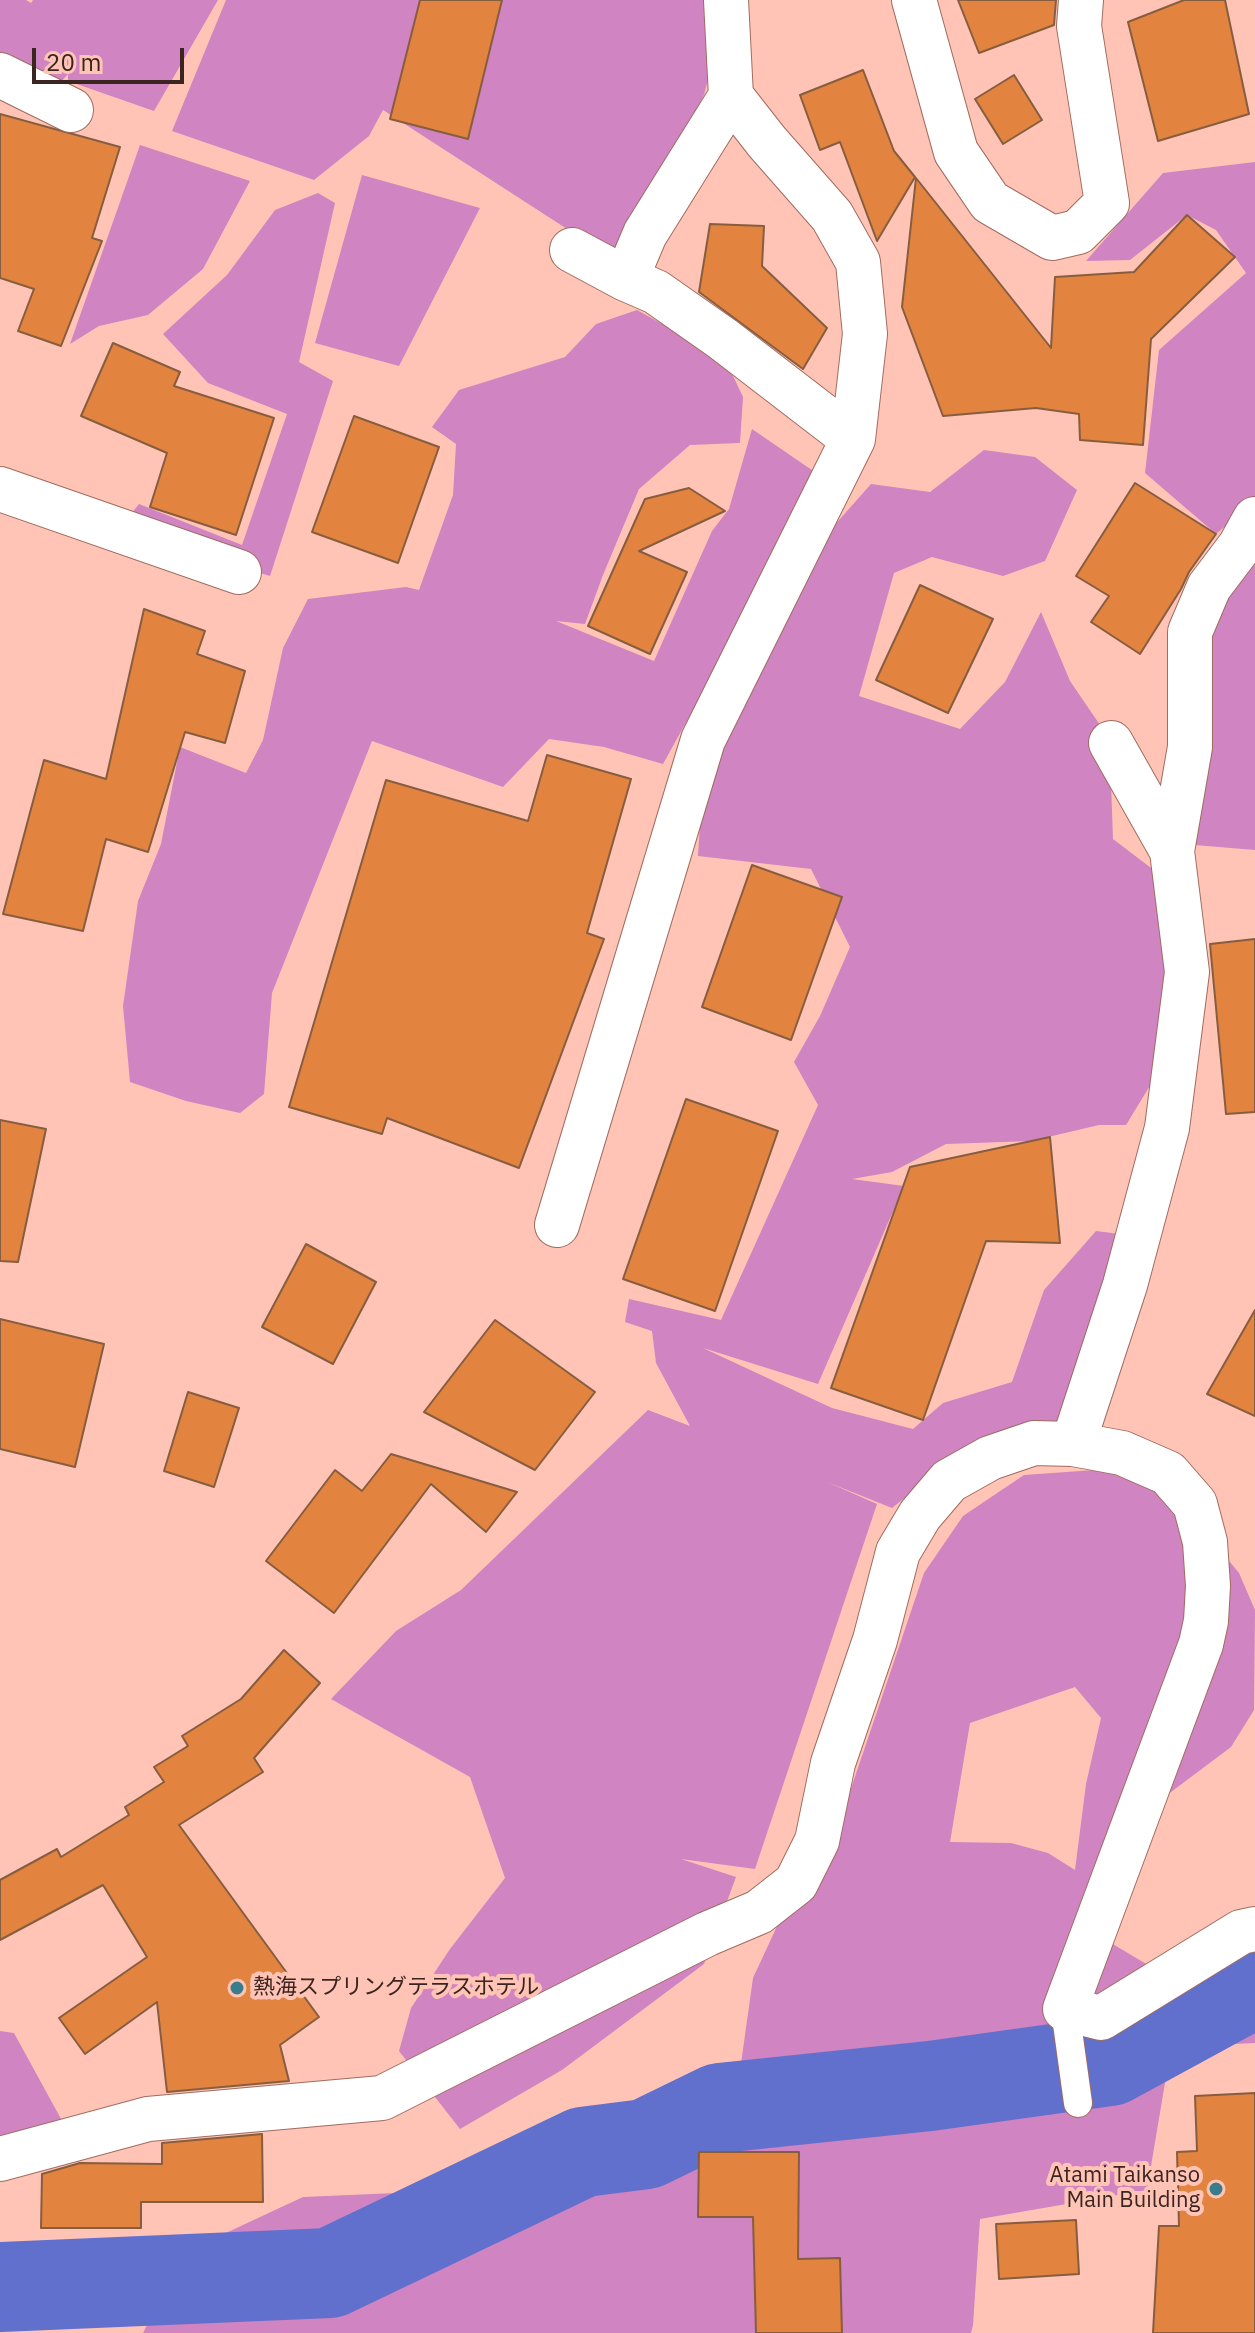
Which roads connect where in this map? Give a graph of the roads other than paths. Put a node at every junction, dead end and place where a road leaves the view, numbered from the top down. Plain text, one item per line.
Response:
1 (726, 0) edge
2 (914, 0) edge
3 (1081, 0) edge
4 (0, 75) edge
5 (731, 96) junction
6 (71, 110) dead end
7 (572, 250) dead end
8 (626, 279) junction
9 (853, 439) junction
10 (0, 489) edge
11 (1255, 519) edge
12 (239, 572) dead end
13 (1111, 743) dead end
14 (1172, 851) junction
15 (557, 1225) dead end
16 (1073, 1444) junction
17 (1255, 1929) edge
18 (1065, 2009) junction
19 (1078, 2103) dead end
20 (0, 2159) edge

1 - 5 street
2 - 3 street
4 - 6 street
5 - 8 street
5 - 9 street
7 - 8 street
8 - 9 street
9 - 15 street
10 - 12 street
11 - 14 street
13 - 14 street
14 - 16 street
16 - 18 street
16 - 20 street
17 - 18 street
18 - 19 lane

